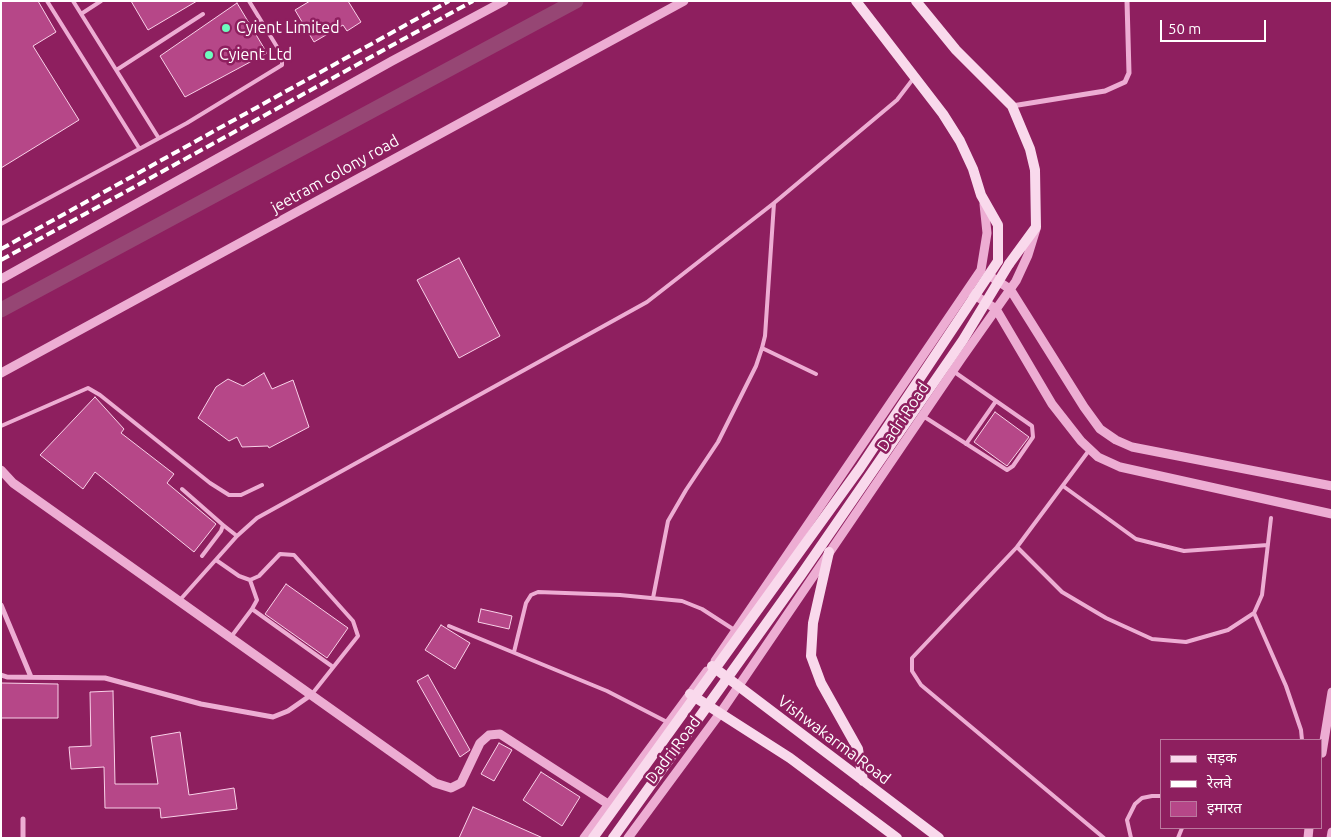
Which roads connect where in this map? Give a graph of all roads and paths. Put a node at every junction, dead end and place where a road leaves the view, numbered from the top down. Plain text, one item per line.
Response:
1 (47, 1) edge
2 (73, 1) edge
3 (102, 1) edge
4 (249, 1) edge
5 (504, 1) edge
6 (684, 1) edge
7 (856, 1) edge
8 (916, 1) edge
9 (1127, 1) edge
10 (81, 14) junction
11 (202, 14) dead end
12 (118, 70) junction
13 (915, 77) junction
14 (1012, 106) junction
15 (158, 137) junction
16 (138, 148) junction
17 (981, 195) junction
18 (774, 203) junction
19 (1, 224) edge
20 (1036, 227) junction
21 (980, 270) junction
22 (1, 279) edge
23 (1010, 289) junction
24 (966, 290) junction
25 (996, 309) junction
26 (762, 348) junction
27 (953, 371) junction
28 (1, 373) edge
29 (816, 374) dead end
30 (996, 401) junction
31 (922, 416) junction
32 (1, 426) edge
33 (966, 444) junction
34 (1090, 449) junction
35 (1, 470) edge
36 (262, 485) dead end
37 (1063, 486) junction
38 (1332, 486) edge
39 (182, 488) dead end
40 (1332, 514) edge
41 (1271, 518) dead end
42 (223, 526) junction
43 (237, 536) junction
44 (1268, 545) junction
45 (1017, 547) junction
46 (829, 552) junction
47 (202, 556) dead end
48 (216, 560) junction
49 (250, 580) junction
50 (653, 598) junction
51 (179, 602) junction
52 (1, 606) edge
53 (252, 609) junction
54 (1254, 613) junction
55 (449, 626) dead end
56 (736, 631) junction
57 (230, 638) junction
58 (514, 652) junction
59 (712, 666) junction
60 (333, 667) junction
61 (1, 676) edge
62 (31, 677) junction
63 (738, 685) junction
64 (1332, 692) edge
65 (690, 694) junction
66 (311, 695) junction
67 (721, 712) junction
68 (669, 723) junction
69 (1302, 739) edge
70 (1323, 747) edge
71 (863, 782) junction
72 (1160, 796) edge
73 (608, 804) junction
74 (23, 818) dead end
75 (1332, 832) edge
76 (23, 838) edge
77 (584, 838) edge
78 (593, 838) edge
79 (613, 838) edge
80 (628, 838) edge
81 (897, 838) edge
82 (939, 838) edge
83 (1104, 838) edge
84 (1131, 838) edge
85 (1331, 838) edge

1 - 16 lane
2 - 10 lane
3 - 10 lane
4 - 15 lane
5 - 22 street
6 - 28 street, jeetram colony road
7 - 13 main road, Dadri Road
8 - 14 main road, Dadri Road
9 - 14 street
10 - 12 lane
11 - 12 lane
12 - 15 lane
13 - 17 main road, Dadri Road
13 - 18 lane
14 - 20 main road, Dadri Road
15 - 16 lane
16 - 19 lane
17 - 21 street, Dadri Road
17 - 78 main road, bridge
18 - 26 lane
18 - 43 lane
20 - 23 street, Dadri Road
20 - 79 main road, bridge
21 - 23 street
21 - 24 street, Dadri Road
23 - 25 street, Dadri Road
23 - 38 street
24 - 25 street
24 - 56 street, Dadri Road
25 - 27 street, Dadri Road
25 - 34 street
26 - 29 lane
26 - 50 lane
27 - 30 lane
27 - 31 street, Dadri Road
30 - 33 lane
30 - 33 lane
31 - 33 lane
31 - 46 street, Dadri Road
32 - 36 lane
34 - 37 lane
34 - 40 street
35 - 51 street
37 - 44 lane
37 - 45 lane
39 - 42 lane
41 - 44 lane
42 - 43 lane
42 - 47 lane
43 - 48 lane
44 - 54 lane
45 - 54 lane
45 - 83 lane
46 - 63 street, Dadri Road
46 - 71 main road
48 - 49 lane
48 - 51 lane
49 - 53 lane
49 - 60 lane
50 - 56 lane
50 - 58 lane
51 - 57 street
52 - 62 street
53 - 57 lane
53 - 60 lane
54 - 69 lane
55 - 58 lane
56 - 59 street, Dadri Road
57 - 66 street
58 - 68 lane
59 - 63 main road, Vishwakarma Road
59 - 65 street, Dadri Road
60 - 66 lane
61 - 62 street
62 - 66 street
63 - 67 street, Dadri Road
63 - 71 main road, Vishwakarma Road
64 - 70 street
65 - 67 main road
65 - 68 street, Dadri Road
66 - 73 street
67 - 80 street, Dadri Road
67 - 81 main road
68 - 73 street, Dadri Road
71 - 82 main road, Vishwakarma Road
72 - 84 lane
73 - 77 street, Dadri Road
74 - 76 street
75 - 85 street

